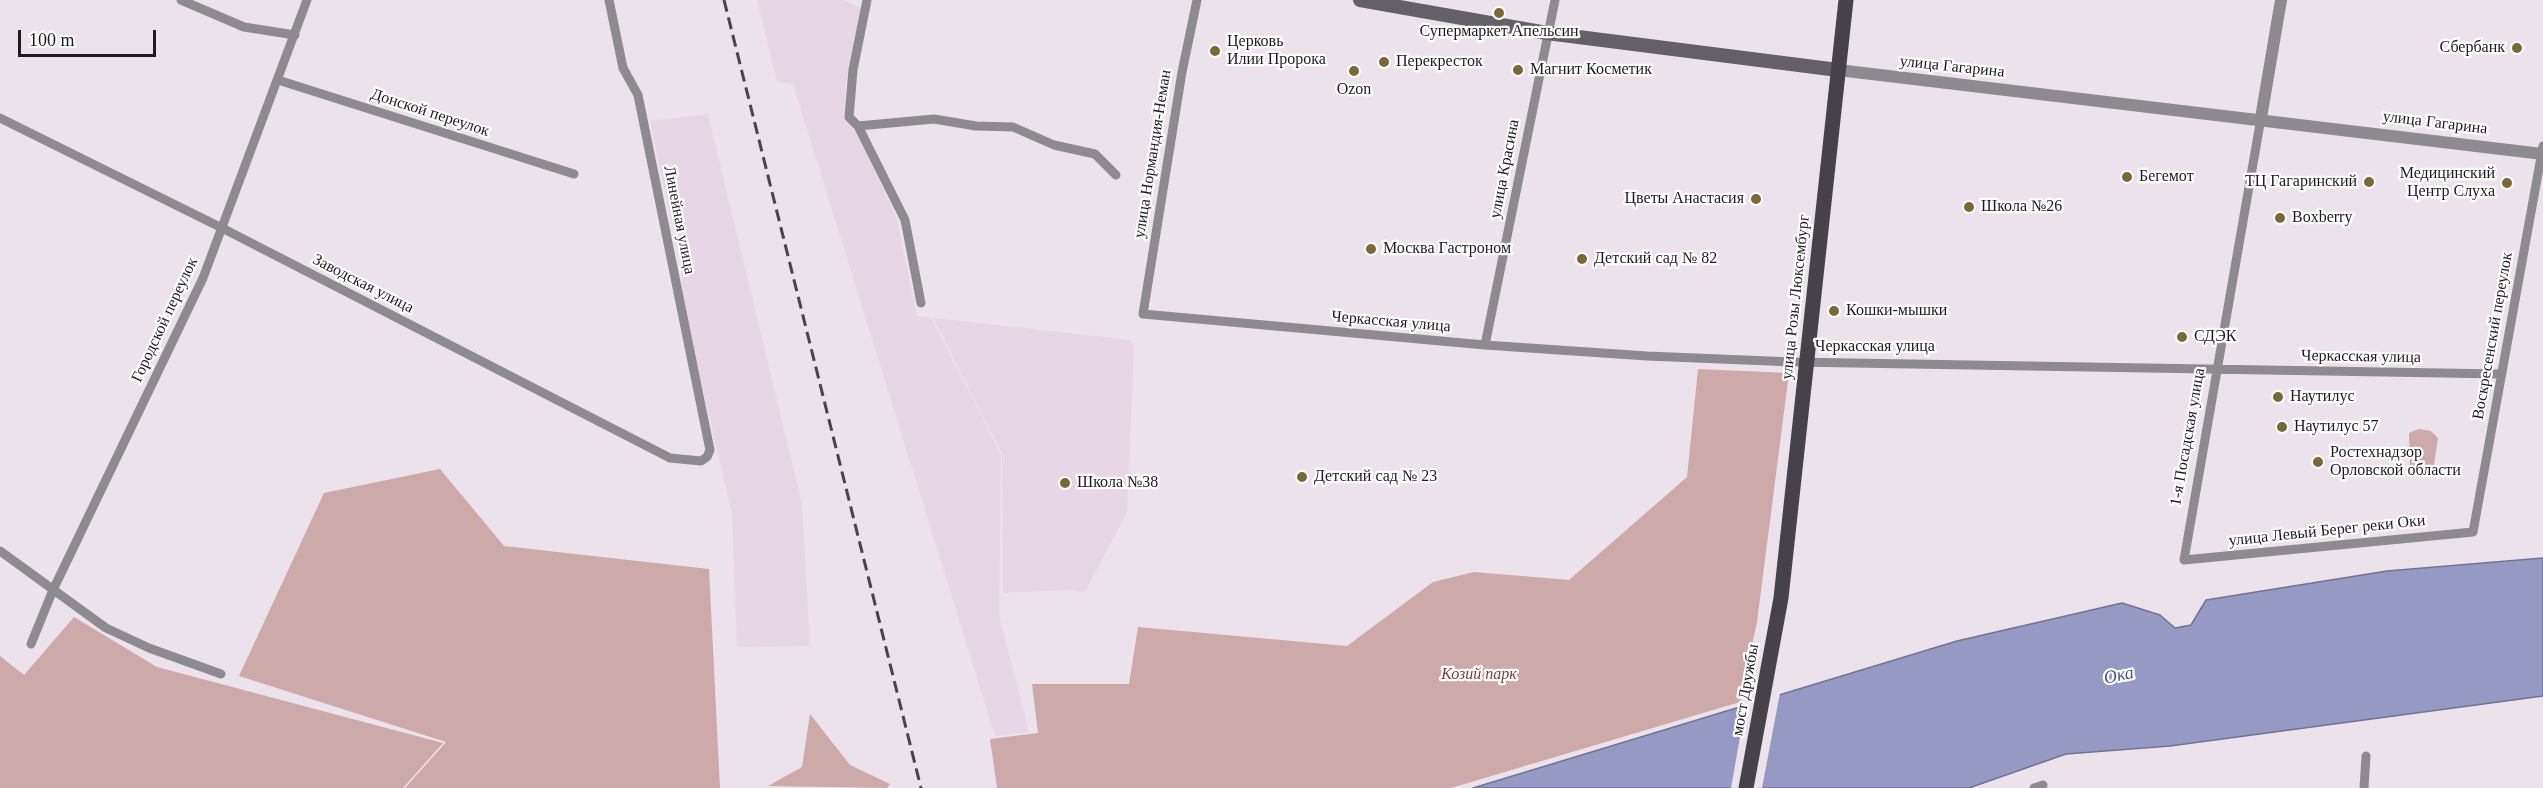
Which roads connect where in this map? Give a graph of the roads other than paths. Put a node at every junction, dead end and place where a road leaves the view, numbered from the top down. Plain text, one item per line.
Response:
1 (181, 0) edge
2 (307, 0) edge
3 (609, 0) edge
4 (867, 0) edge
5 (1197, 0) edge
6 (1360, 0) edge
7 (1555, 0) edge
8 (1846, 0) edge
9 (2281, 0) edge
10 (1547, 33) junction
11 (295, 35) junction
12 (1838, 70) junction
13 (278, 80) junction
14 (0, 118) edge
15 (2261, 118) junction
16 (858, 126) junction
17 (2542, 151) edge
18 (574, 174) dead end
19 (1116, 175) dead end
20 (222, 228) junction
21 (921, 303) dead end
22 (1143, 314) joint
23 (1485, 345) junction
24 (1807, 362) junction
25 (2216, 370) junction
26 (2500, 374) junction
27 (710, 450) joint
28 (2473, 532) joint
29 (0, 551) edge
30 (2184, 560) joint
31 (52, 590) junction
32 (1781, 598) joint
33 (32, 644) dead end
34 (221, 674) dead end
35 (2366, 756) dead end
36 (1746, 788) edge
37 (2364, 788) edge

1 - 11 street
2 - 11 street, Городской переулок
3 - 27 street, Линейная улица
4 - 16 street
5 - 22 street, улица Нормандия-Неман
6 - 10 main road, улица Гагарина
7 - 10 street, улица Красина
8 - 12 main road, улица Розы Люксембург
9 - 15 street, 1-я Посадская улица
10 - 12 main road, улица Гагарина
10 - 23 street, улица Красина
11 - 13 street, Городской переулок
12 - 15 street, улица Гагарина
12 - 24 main road, улица Розы Люксембург
13 - 18 street, Донской переулок
13 - 20 street, Городской переулок
14 - 20 street, Заводская улица
15 - 17 street, улица Гагарина
15 - 25 street, 1-я Посадская улица
16 - 19 street
16 - 21 street
17 - 26 street, Воскресенский переулок
20 - 27 street, Заводская улица
20 - 31 street, Городской переулок
22 - 23 street, Черкасская улица
23 - 24 street, Черкасская улица
24 - 25 street, Черкасская улица
24 - 32 main road, улица Розы Люксембург
25 - 26 street, Черкасская улица
25 - 30 street, 1-я Посадская улица
26 - 28 street, Воскресенский переулок
28 - 30 street, улица Левый Берег реки Оки
29 - 31 street
31 - 33 street, Городской переулок
31 - 34 street
32 - 36 main road, мост Дружбы
35 - 37 street

